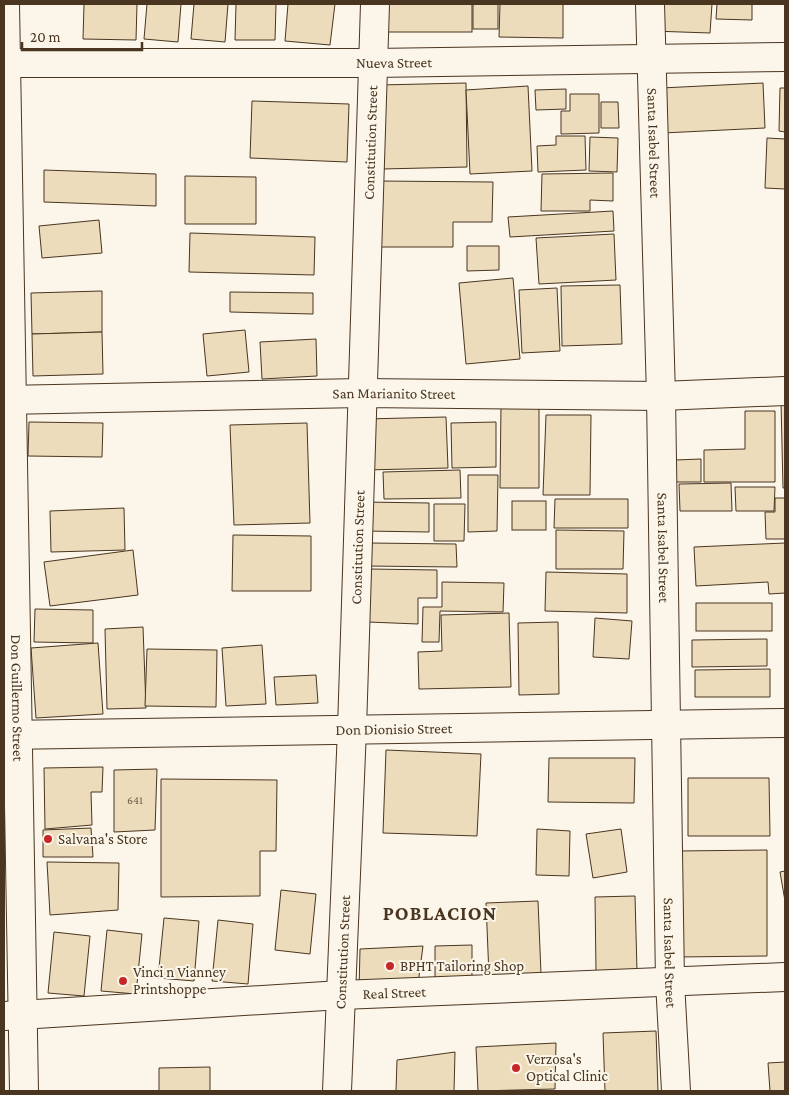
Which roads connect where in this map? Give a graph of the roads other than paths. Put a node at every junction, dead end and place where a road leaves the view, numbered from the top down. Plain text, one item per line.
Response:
1 (5, 4) edge
2 (375, 4) edge
3 (650, 4) edge
4 (785, 57) edge
5 (652, 58) junction
6 (6, 63) edge
7 (373, 63) junction
8 (785, 391) edge
9 (362, 393) junction
10 (661, 396) junction
11 (8, 399) edge
12 (666, 723) junction
13 (785, 723) edge
14 (352, 728) junction
15 (11, 735) edge
16 (785, 977) edge
17 (670, 982) junction
18 (341, 995) junction
19 (14, 1016) edge
20 (24, 1091) edge
21 (337, 1091) edge
22 (676, 1091) edge

1 - 6 street, Don Guillermo Street
2 - 7 street, Constitution Street
3 - 5 street, Santa Isabel Street
4 - 5 street, Nueva Street
5 - 7 street, Nueva Street
5 - 10 street, Santa Isabel Street
6 - 7 street, Nueva Street
6 - 11 street, Don Guillermo Street
7 - 9 street, Constitution Street
8 - 10 street, San Marianito Street
9 - 10 street, San Marianito Street
9 - 11 street, San Marianito Street
9 - 14 street, Constitution Street
10 - 12 street, Santa Isabel Street
11 - 15 street, Don Guillermo Street
12 - 13 street, Don Dionisio Street
12 - 14 street, Don Dionisio Street
12 - 17 street, Santa Isabel Street
14 - 15 street, Don Dionisio Street
14 - 18 street, Constitution Street
15 - 19 street, Don Guillermo Street
16 - 17 street, Real Street
17 - 18 street, Real Street
17 - 22 street, Santa Isabel Street
18 - 19 street, Real Street
18 - 21 street, Constitution Street
19 - 20 street, Don Guillermo Street

